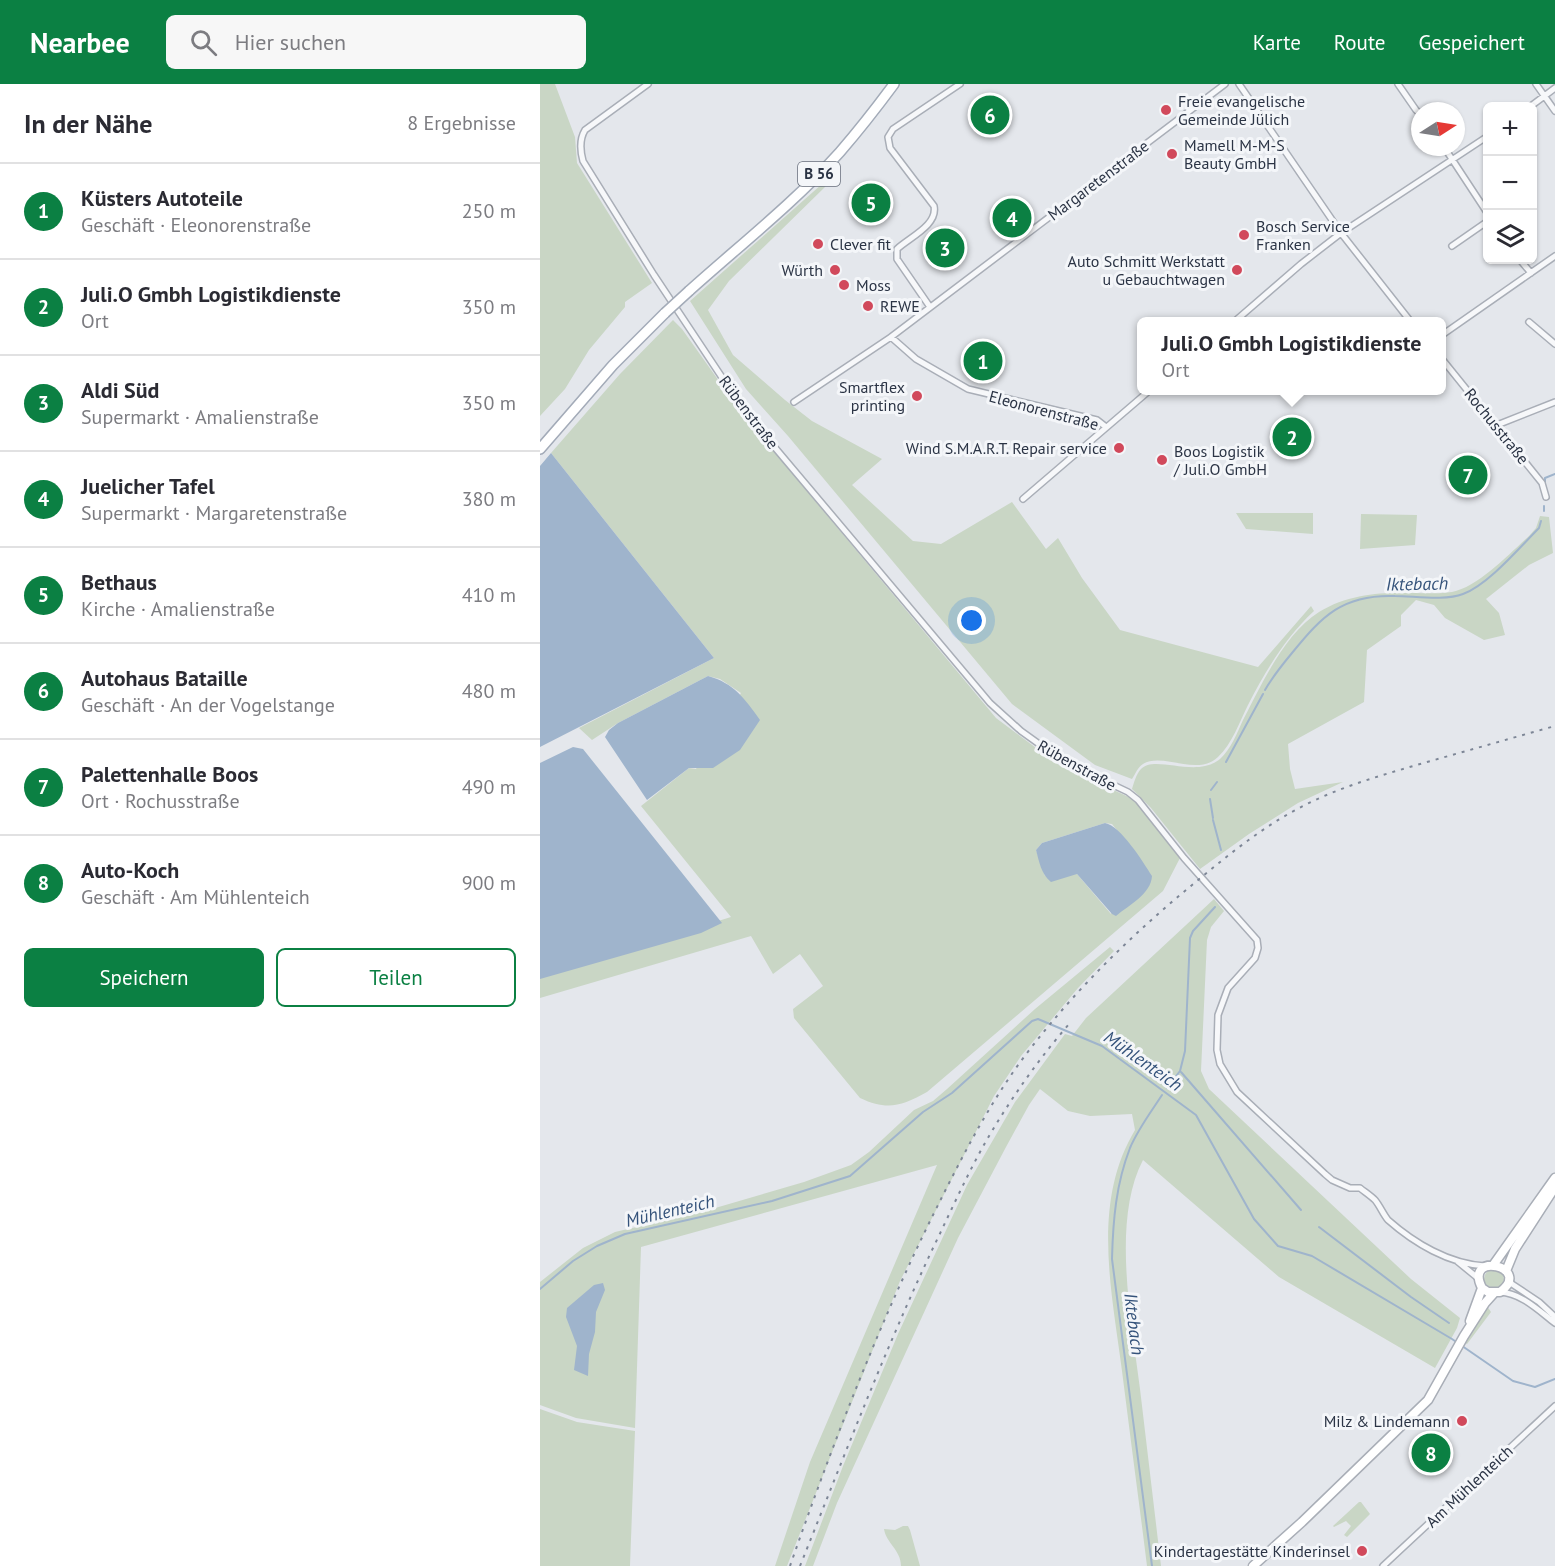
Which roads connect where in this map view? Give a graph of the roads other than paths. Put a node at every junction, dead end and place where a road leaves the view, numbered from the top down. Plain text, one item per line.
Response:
1 (648, 84) edge
2 (894, 84) edge
3 (960, 84) edge
4 (1225, 84) edge
5 (1239, 84) edge
6 (1398, 84) edge
7 (1536, 84) edge
8 (1555, 88) edge
9 (1545, 97) junction
10 (1537, 102) edge
11 (1411, 103) edge
12 (1555, 111) edge
13 (1483, 139) edge
14 (1449, 156) edge
15 (1452, 160) junction
16 (1485, 210) edge
17 (1483, 224) edge
18 (1341, 233) junction
19 (1452, 246) dead end
20 (1555, 256) edge
21 (1523, 264) edge
22 (1531, 273) junction
23 (930, 307) junction
24 (1239, 317) edge
25 (1408, 317) edge
26 (1529, 322) dead end
27 (1446, 331) edge
28 (891, 337) junction
29 (1555, 342) edge
30 (1446, 364) edge
31 (1144, 395) edge
32 (794, 402) dead end
33 (1555, 402) edge
34 (1497, 425) junction
35 (1106, 427) junction
36 (540, 449) edge
37 (1546, 497) dead end
38 (1023, 499) dead end
39 (1555, 1178) edge
40 (1555, 1187) edge
41 (1455, 1260) junction
42 (1490, 1265) junction
43 (1507, 1275) junction
44 (1481, 1283) junction
45 (1497, 1292) junction
46 (1555, 1317) edge
47 (1555, 1323) edge
48 (1463, 1338) junction
49 (1555, 1406) edge
50 (1253, 1566) edge
51 (1383, 1566) edge

1 - 41 street, Rübenstraße
2 - 36 main road, B 56, bridge
3 - 23 street
4 - 23 street, Margaretenstraße
5 - 18 street
6 - 11 street
7 - 9 street
8 - 9 street
9 - 10 street
9 - 12 street
13 - 15 street
14 - 15 street
15 - 16 street
15 - 18 street
17 - 19 street
18 - 24 street
18 - 25 street
20 - 22 street
21 - 22 street
22 - 27 street
23 - 28 street, Margaretenstraße
26 - 29 street
28 - 32 street, Margaretenstraße
28 - 35 street, Eleonorenstraße
30 - 34 street, Rochusstraße
31 - 35 street
33 - 34 street
34 - 37 street, Rochusstraße
35 - 38 street
39 - 42 main road
40 - 43 main road
41 - 42 street, Rübenstraße
41 - 44 street, Rübenstraße
42 - 43 main road
42 - 44 main road
43 - 45 main road
43 - 46 street
44 - 45 main road
44 - 48 main road
45 - 47 street
45 - 48 main road
48 - 50 main road
49 - 51 street, Am Mühlenteich

